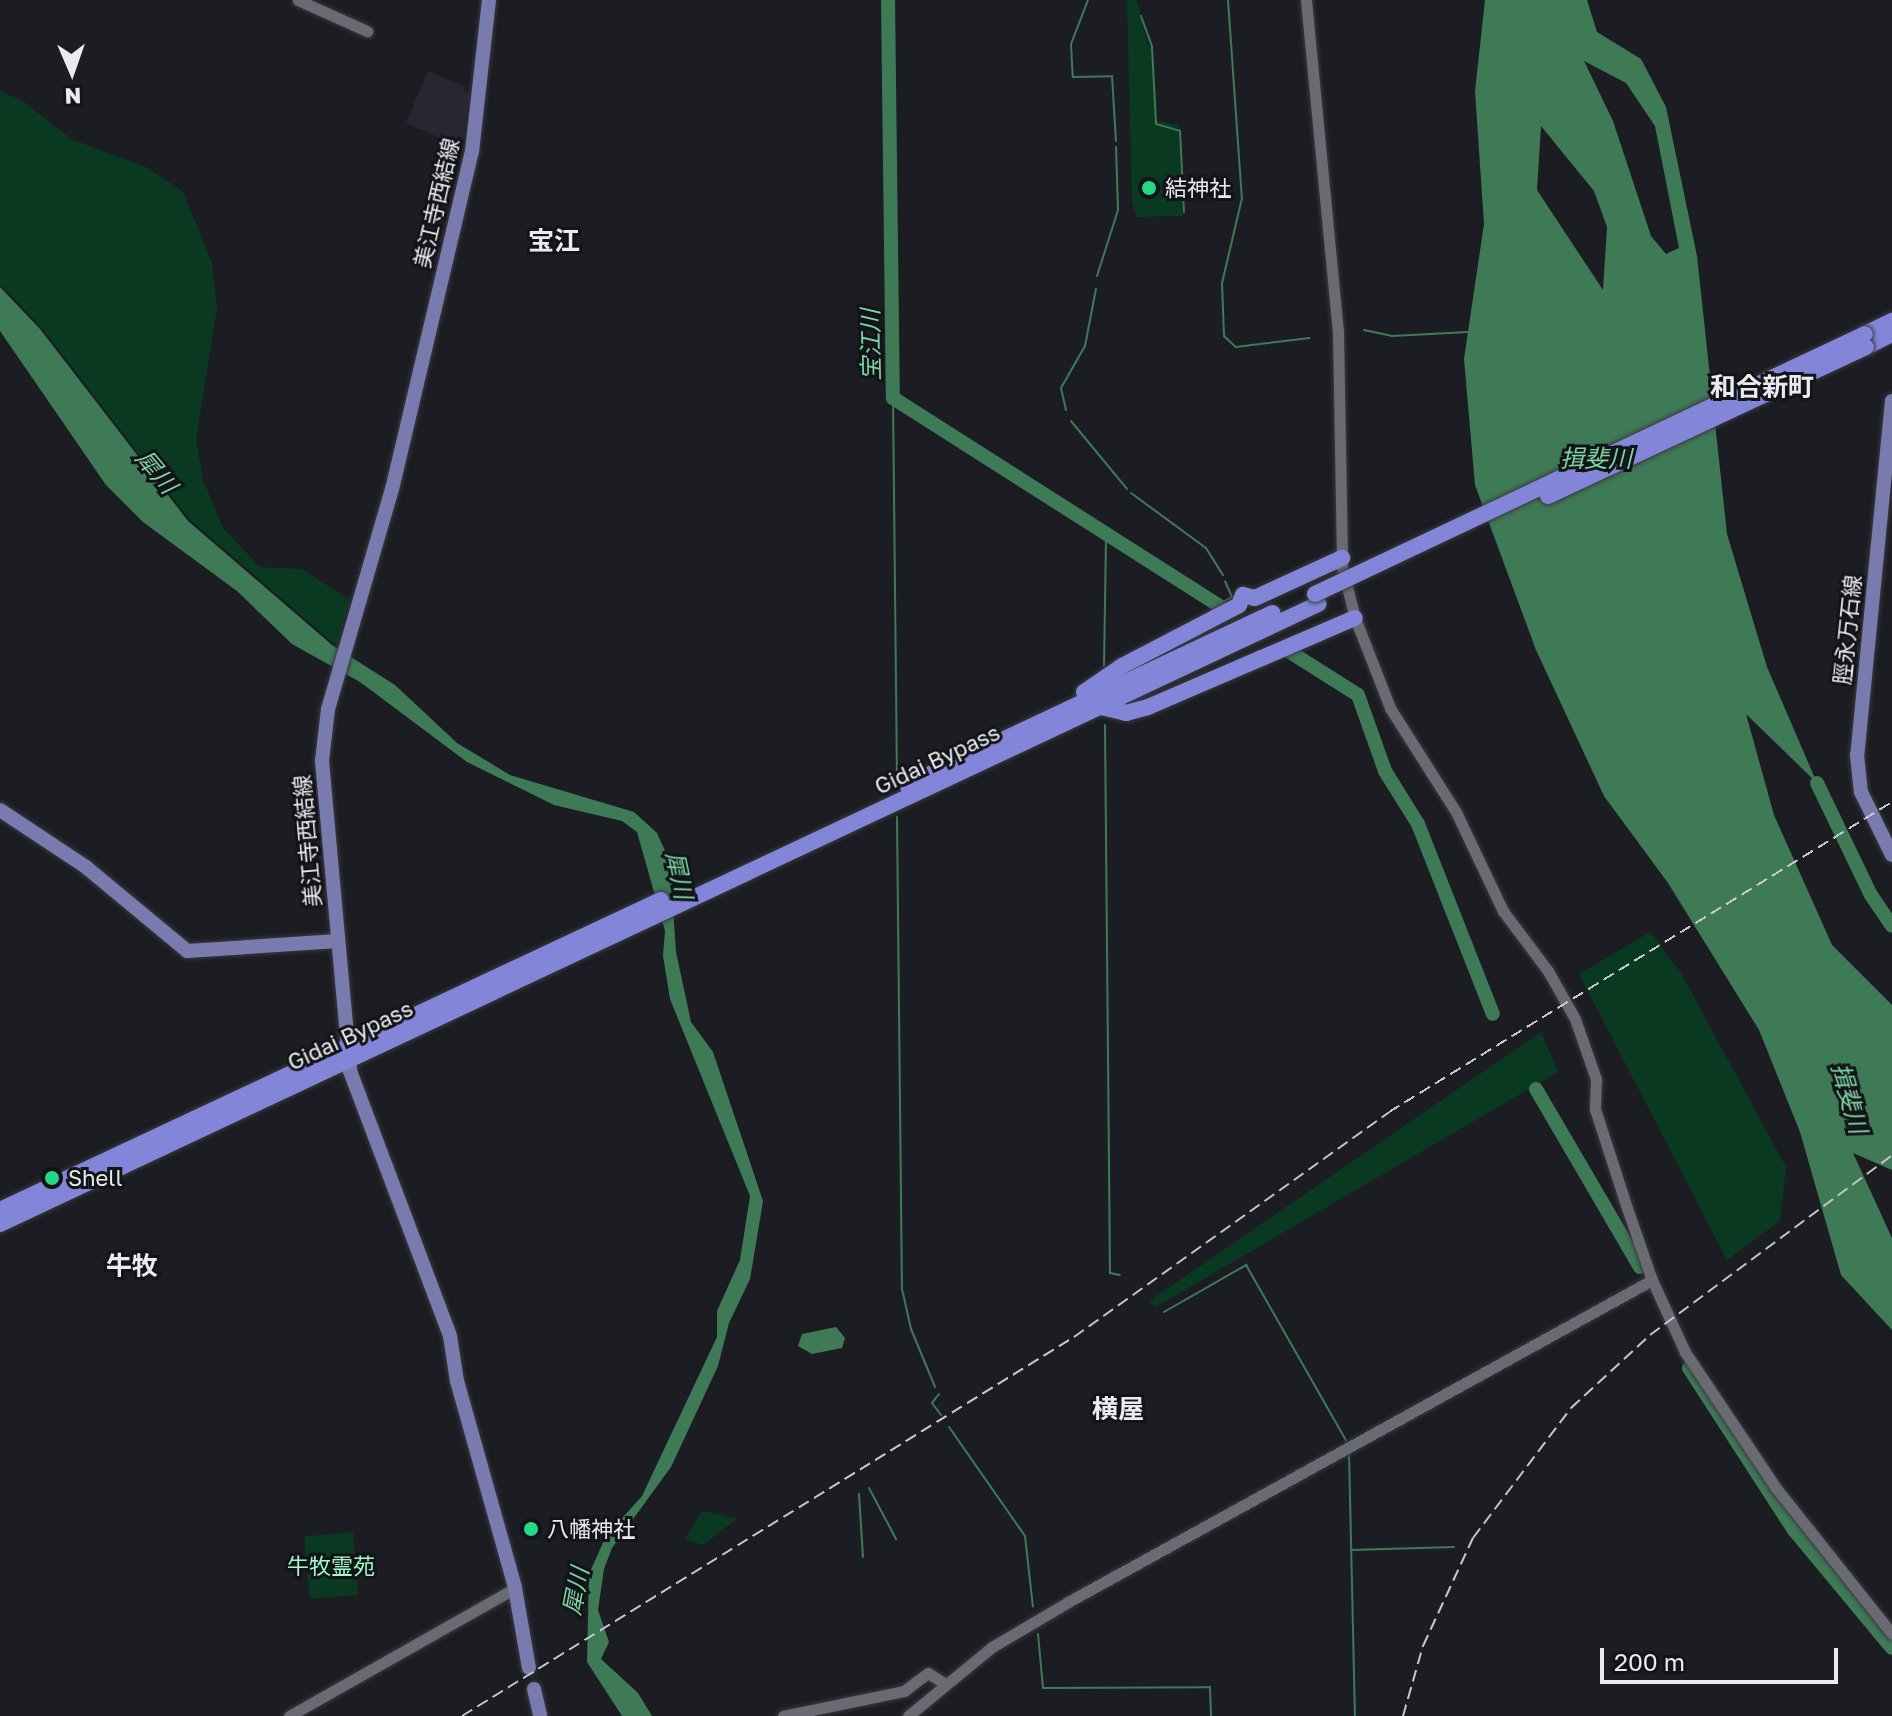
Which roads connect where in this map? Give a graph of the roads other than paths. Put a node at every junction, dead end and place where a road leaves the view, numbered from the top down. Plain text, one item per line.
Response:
1 (298, 0) edge
2 (489, 0) edge
3 (1306, 0) edge
4 (367, 31) dead end
5 (1892, 321) edge
6 (1892, 334) edge
7 (1865, 340) junction
8 (1892, 401) edge
9 (1342, 558) junction
10 (1316, 599) junction
11 (1355, 618) junction
12 (1076, 703) junction
13 (1101, 707) junction
14 (0, 810) edge
15 (1892, 855) edge
16 (726, 876) junction
17 (338, 941) junction
18 (348, 1053) junction
19 (0, 1210) edge
20 (0, 1224) edge
21 (1652, 1280) junction
22 (515, 1588) junction
23 (1892, 1634) edge
24 (529, 1668) dead end
25 (944, 1683) junction
26 (534, 1689) dead end
27 (289, 1716) edge
28 (540, 1716) edge
29 (783, 1716) edge
30 (908, 1716) edge

1 - 4 street
2 - 17 main road, 美江寺西結線
3 - 9 street
5 - 7 highway, Gidai Bypass
6 - 7 highway, Gidai Bypass
7 - 10 highway, Gidai Bypass, bridge
8 - 15 main road, 脛永万石線
9 - 11 street
9 - 12 highway
10 - 12 highway, Gidai Bypass
10 - 13 highway, Gidai Bypass
11 - 13 highway
11 - 21 street
12 - 16 highway, Gidai Bypass
13 - 16 highway, Gidai Bypass
14 - 17 main road
16 - 18 highway, Gidai Bypass
17 - 18 main road, 美江寺西結線
18 - 19 highway, Gidai Bypass
18 - 20 highway, Gidai Bypass
18 - 22 main road, 美江寺西結線
21 - 23 street
21 - 25 street
22 - 24 main road, 美江寺西結線
22 - 27 street
25 - 29 street
25 - 30 street
26 - 28 main road

